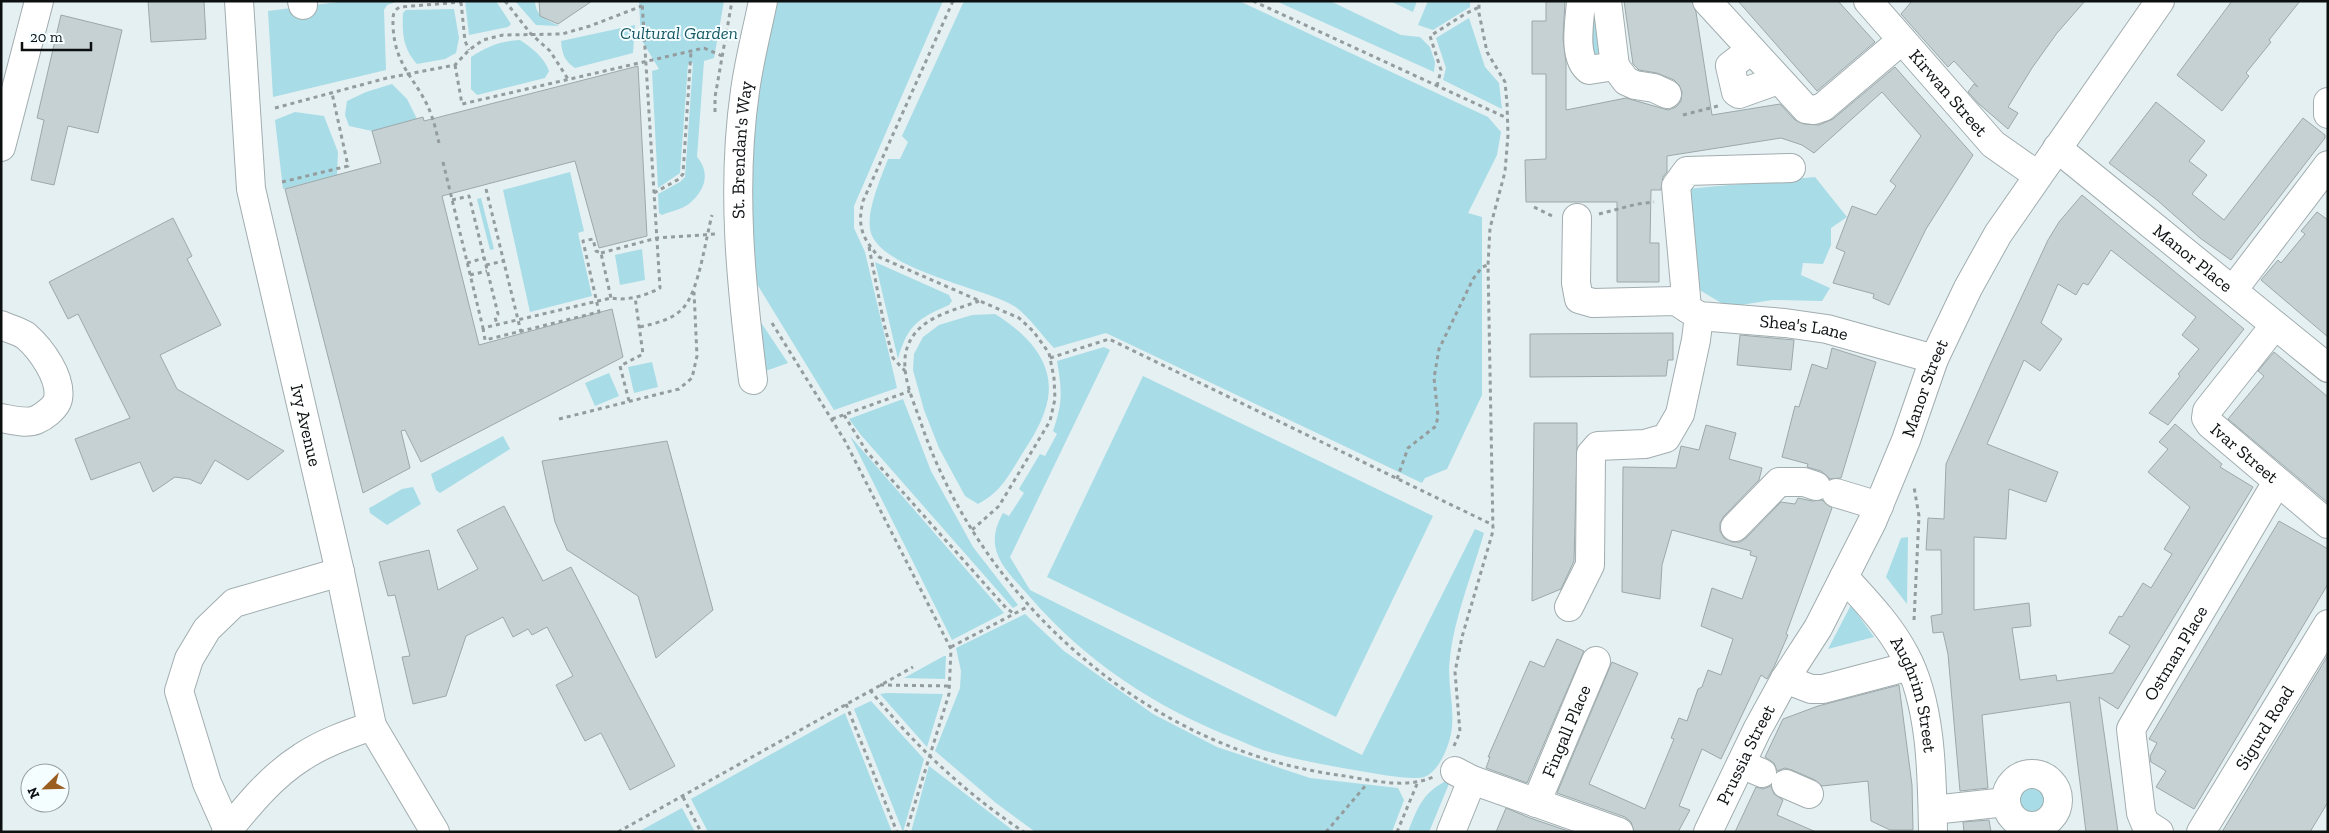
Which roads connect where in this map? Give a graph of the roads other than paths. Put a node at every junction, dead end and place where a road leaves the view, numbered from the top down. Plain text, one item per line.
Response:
1 (39, 1) edge
2 (239, 1) edge
3 (763, 1) edge
4 (1580, 1) edge
5 (1607, 1) edge
6 (1707, 1) edge
7 (1868, 1) edge
8 (2160, 1) edge
9 (1902, 40) junction
10 (1751, 50) junction
11 (1615, 66) junction
12 (1778, 80) junction
13 (1667, 94) road end
14 (2328, 102) edge
15 (2328, 114) edge
16 (1, 147) edge
17 (2057, 148) junction
18 (2328, 165) edge
19 (1791, 168) dead end
20 (2037, 175) junction
21 (2320, 195) edge
22 (1577, 218) dead end
23 (2233, 290) junction
24 (1687, 308) junction
25 (2274, 325) junction
26 (2, 327) edge
27 (1934, 359) junction
28 (2328, 368) edge
29 (753, 380) dead end
30 (1, 418) edge
31 (2277, 482) junction
32 (1879, 506) junction
33 (2328, 524) edge
34 (1735, 527) dead end
35 (340, 572) junction
36 (1844, 577) junction
37 (1569, 607) dead end
38 (2328, 624) edge
39 (1596, 661) dead end
40 (1908, 661) junction
41 (1785, 679) junction
42 (372, 726) junction
43 (2006, 802) dead end
44 (1536, 803) junction
45 (1933, 821) edge
46 (227, 831) edge
47 (435, 832) edge
48 (1451, 832) edge
49 (1619, 832) edge
50 (1708, 832) edge
51 (2159, 832) edge
52 (2201, 832) edge

1 - 16 street
2 - 35 street, Ivy Avenue
3 - 29 street, St. Brendan's Way
4 - 11 street
5 - 11 street
6 - 10 street
7 - 9 street, Kirwan Street
8 - 17 street, Manor Street
9 - 12 street
9 - 20 street, Kirwan Street
10 - 12 street
10 - 12 street
11 - 13 street
14 - 15 street
17 - 20 street, Manor Street
17 - 23 street, Manor Place
18 - 21 street
19 - 24 street
20 - 27 street, Manor Street
21 - 23 street
22 - 24 street, Shea's Lane
23 - 25 street, Manor Place
24 - 27 street, Shea's Lane
24 - 37 street
25 - 28 street, Manor Place
25 - 31 street, Ivar Street
26 - 30 street
27 - 32 street, Manor Street
31 - 33 street, Ivar Street
31 - 51 street, Ostman Place
32 - 34 street
32 - 36 street, Manor Street
35 - 42 street, Ivy Avenue
35 - 46 street
36 - 40 street, Aughrim Street
36 - 41 street, Manor Street
38 - 52 street, Sigurd Road
39 - 44 street, Fingall Place
40 - 41 street
40 - 45 street, Aughrim Street
41 - 50 street, Prussia Street
42 - 46 street
42 - 47 street, Ivy Avenue
43 - 45 street
44 - 48 street
44 - 49 street

